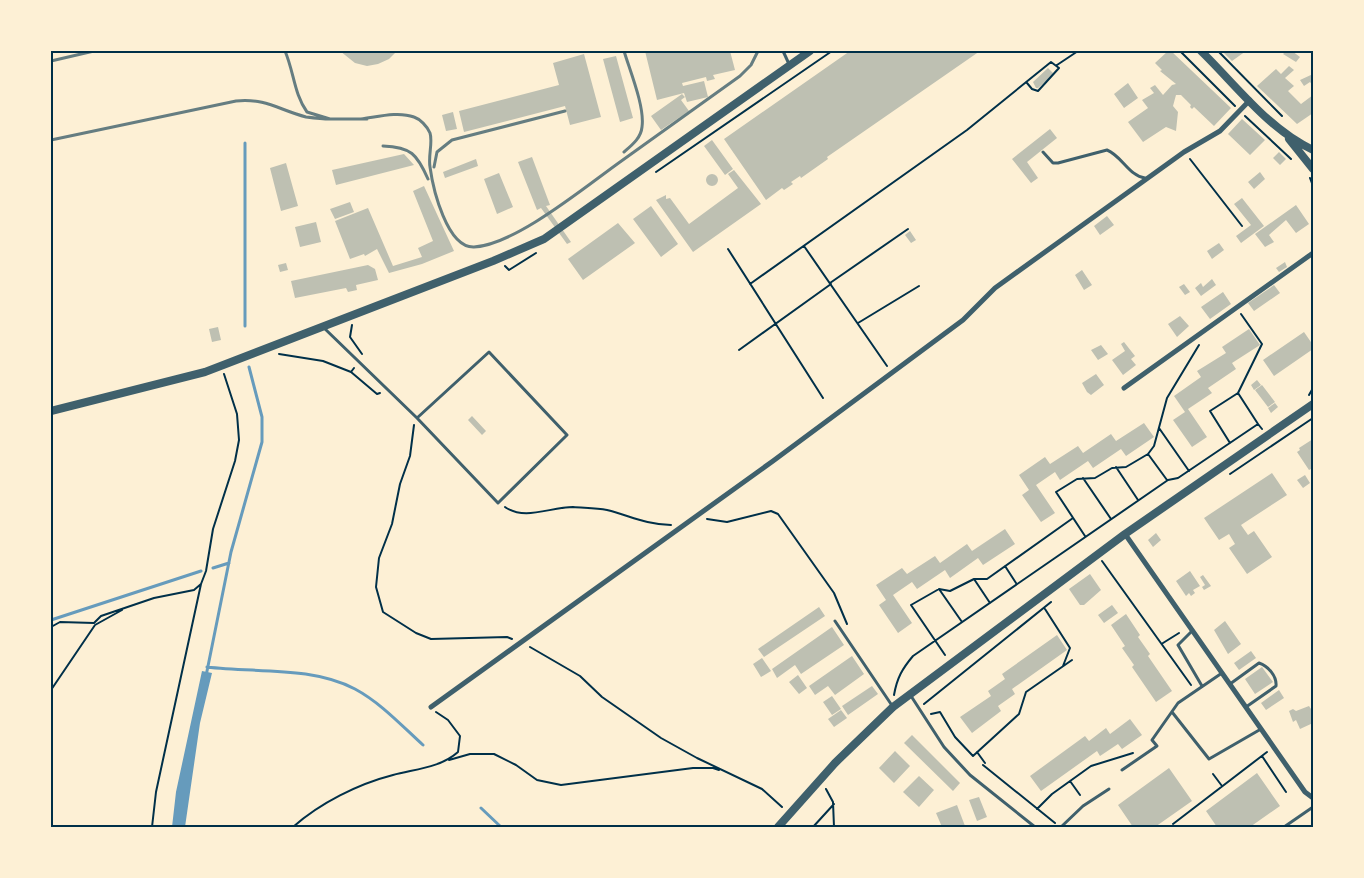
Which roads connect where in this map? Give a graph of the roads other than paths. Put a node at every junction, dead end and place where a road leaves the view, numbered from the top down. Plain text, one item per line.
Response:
1 (783, 51) edge
2 (810, 51) edge
3 (1201, 51) edge
4 (790, 65) junction
5 (1250, 100) junction
6 (1283, 131) junction
7 (1313, 150) edge
8 (1043, 152) dead end
9 (1311, 172) edge
10 (1148, 178) junction
11 (1313, 253) edge
12 (323, 327) junction
13 (1124, 388) dead end
14 (1313, 404) edge
15 (51, 411) edge
16 (417, 418) junction
17 (1125, 534) junction
18 (835, 621) dead end
19 (1192, 631) junction
20 (1222, 673) junction
21 (1230, 684) junction
22 (1202, 686) junction
23 (910, 694) junction
24 (431, 706) road end
25 (893, 707) junction
26 (1246, 707) junction
27 (1172, 712) junction
28 (1261, 729) junction
29 (1122, 770) dead end
30 (1109, 788) dead end
31 (1313, 798) edge
32 (1313, 807) edge
33 (778, 827) edge
34 (1034, 827) edge
35 (1060, 827) edge
36 (1284, 827) edge

1 - 4 lane
2 - 4 street
3 - 5 street
4 - 12 street
5 - 6 street
5 - 10 street
6 - 7 street
6 - 9 street
8 - 10 lane
10 - 24 street
11 - 13 street
12 - 15 street
12 - 16 lane
14 - 17 street
16 - 16 lane
17 - 19 street
17 - 23 street
18 - 25 lane
19 - 20 street
19 - 22 lane
20 - 21 street
20 - 22 lane
21 - 26 street
21 - 26 lane
22 - 27 lane
23 - 25 street
23 - 34 lane
25 - 33 street
26 - 28 street
27 - 28 lane
27 - 29 lane
28 - 31 street
30 - 35 lane
32 - 36 lane

